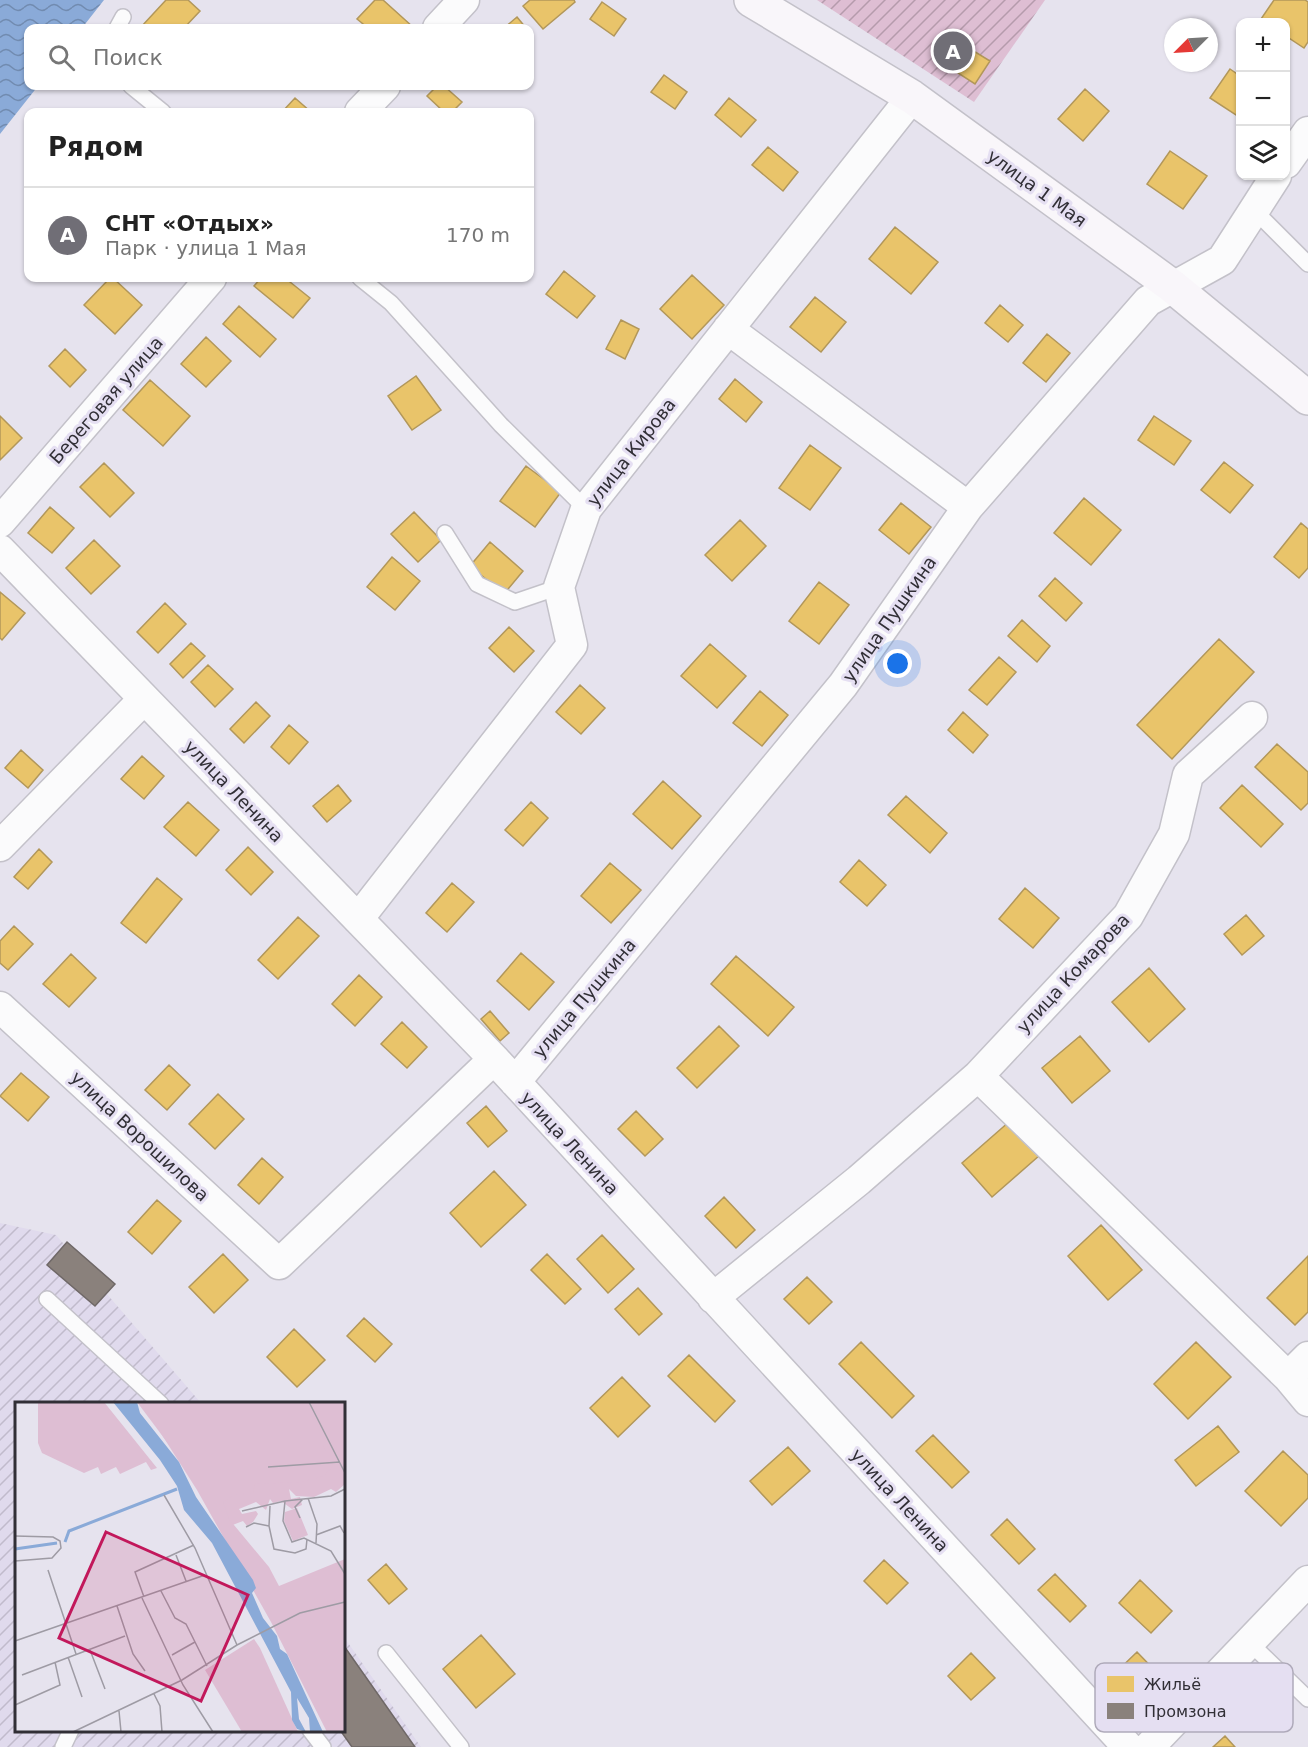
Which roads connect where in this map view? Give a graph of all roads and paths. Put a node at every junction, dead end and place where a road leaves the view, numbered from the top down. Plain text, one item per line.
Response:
1 (464, 0) edge
2 (751, 0) edge
3 (442, 24) edge
4 (136, 90) edge
5 (381, 90) edge
6 (912, 97) junction
7 (158, 108) edge
8 (364, 108) edge
9 (1308, 132) edge
10 (1290, 157) edge
11 (1273, 180) edge
12 (1254, 210) junction
13 (1308, 264) edge
14 (208, 282) edge
15 (365, 282) edge
16 (1173, 286) junction
17 (728, 329) junction
18 (1308, 398) edge
19 (968, 507) junction
20 (586, 509) junction
21 (0, 522) edge
22 (445, 533) dead end
23 (0, 550) edge
24 (559, 587) junction
25 (144, 699) junction
26 (1252, 717) dead end
27 (0, 846) edge
28 (358, 919) junction
29 (0, 1007) edge
30 (494, 1059) junction
31 (978, 1076) junction
32 (515, 1082) junction
33 (713, 1298) junction
34 (47, 1299) dead end
35 (1298, 1367) edge
36 (1308, 1401) edge
37 (159, 1402) edge
38 (1308, 1581) edge
39 (1249, 1642) junction
40 (386, 1653) dead end
41 (1229, 1663) edge
42 (1271, 1663) edge
43 (1293, 1685) edge
44 (1308, 1699) edge
45 (1095, 1711) edge
46 (70, 1732) edge
47 (311, 1732) edge
48 (1114, 1732) edge
49 (1163, 1732) edge
50 (63, 1747) edge
51 (323, 1747) edge
52 (461, 1747) edge
53 (1128, 1747) edge
54 (1149, 1747) edge

1 - 3 street
2 - 6 main road, улица 1 Мая
4 - 7 lane
5 - 8 street
6 - 16 main road, улица 1 Мая
6 - 17 street, улица Кирова
9 - 10 street
11 - 12 street, улица Пушкина
12 - 13 lane
12 - 16 street, улица Пушкина
14 - 21 street, Береговая улица
15 - 20 lane
16 - 18 main road, улица 1 Мая
16 - 19 street, улица Пушкина
17 - 19 street
17 - 20 street, улица Кирова
19 - 32 street, улица Пушкина
20 - 24 street, улица Кирова
22 - 24 lane
23 - 25 street, улица Ленина
24 - 28 street
25 - 27 street
25 - 28 street, улица Ленина
26 - 31 street, улица Комарова
28 - 30 street, улица Ленина
29 - 30 street, улица Ворошилова
30 - 32 street, улица Ленина
31 - 33 street, улица Комарова
31 - 35 street
32 - 33 street, улица Ленина
33 - 45 street, улица Ленина
34 - 37 lane
35 - 36 street
38 - 39 street
39 - 41 street
39 - 42 lane
40 - 52 lane
43 - 44 lane
46 - 50 lane
47 - 51 lane
48 - 53 street, улица Ленина
49 - 54 street

